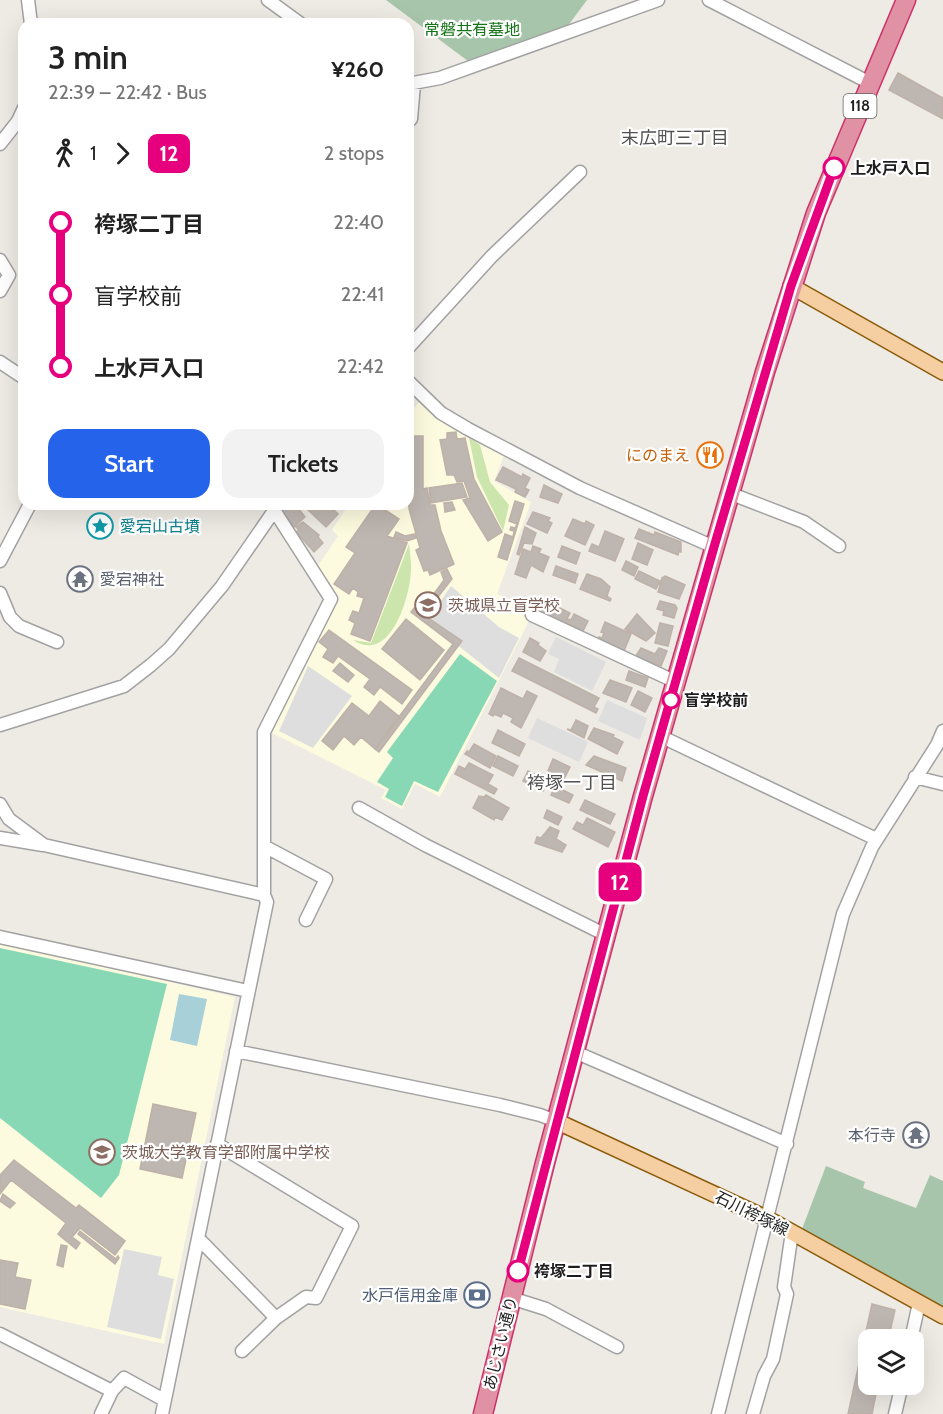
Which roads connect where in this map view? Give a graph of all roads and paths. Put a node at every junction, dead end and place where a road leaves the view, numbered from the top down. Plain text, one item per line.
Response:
1 (28, 0) edge
2 (268, 0) edge
3 (658, 0) edge
4 (708, 0) edge
5 (906, 0) edge
6 (30, 18) edge
7 (294, 18) edge
8 (414, 83) edge
9 (870, 83) junction
10 (18, 121) edge
11 (0, 144) edge
12 (580, 172) dead end
13 (0, 260) edge
14 (791, 286) junction
15 (0, 291) edge
16 (414, 341) edge
17 (0, 362) edge
18 (943, 372) edge
19 (18, 374) edge
20 (414, 387) edge
21 (729, 493) junction
22 (27, 510) edge
23 (274, 510) edge
24 (278, 510) edge
25 (838, 546) dead end
26 (714, 547) junction
27 (0, 561) edge
28 (0, 593) edge
29 (532, 615) dead end
30 (57, 642) dead end
31 (676, 682) junction
32 (0, 725) edge
33 (943, 731) edge
34 (660, 736) junction
35 (940, 744) edge
36 (915, 777) junction
37 (943, 784) edge
38 (0, 804) edge
39 (359, 808) dead end
40 (0, 838) edge
41 (876, 839) junction
42 (44, 845) junction
43 (264, 846) junction
44 (265, 898) junction
45 (306, 920) dead end
46 (606, 935) junction
47 (0, 937) edge
48 (248, 991) junction
49 (236, 1051) junction
50 (575, 1052) junction
51 (556, 1121) junction
52 (217, 1144) junction
53 (787, 1144) junction
54 (768, 1219) junction
55 (792, 1232) junction
56 (198, 1238) junction
57 (511, 1298) junction
58 (920, 1303) junction
59 (943, 1316) edge
60 (276, 1317) junction
61 (914, 1329) edge
62 (0, 1334) edge
63 (617, 1347) dead end
64 (242, 1351) dead end
65 (112, 1391) junction
66 (899, 1395) edge
67 (164, 1400) junction
68 (101, 1414) edge
69 (162, 1414) edge
70 (483, 1414) edge
71 (718, 1414) edge
72 (753, 1414) edge
73 (895, 1414) edge

1 - 6 street
2 - 7 street
3 - 8 street
4 - 9 street
5 - 9 highway, あじさい通り / 118
9 - 14 highway, あじさい通り / 118
10 - 11 street
12 - 16 street
13 - 15 street
14 - 18 main road
14 - 21 highway, あじさい通り / 118
17 - 19 street
20 - 26 street
21 - 25 street
21 - 26 highway, あじさい通り / 118
22 - 27 street
23 - 32 street
24 - 43 street
26 - 31 highway, あじさい通り / 118
28 - 30 street
29 - 31 street
31 - 34 highway, あじさい通り / 118
33 - 35 street
34 - 41 street
34 - 46 highway, あじさい通り / 118
35 - 36 street
36 - 37 street
36 - 41 street
38 - 42 street
39 - 46 street
40 - 42 street
41 - 53 street
42 - 44 street
43 - 44 street
43 - 45 street
44 - 48 street
46 - 50 highway, あじさい通り / 118
47 - 48 street
48 - 49 street
49 - 51 street
49 - 52 street
50 - 51 highway, あじさい通り / 118
50 - 53 street
51 - 54 main road, 石川袴塚線
51 - 57 highway, あじさい通り / 118
52 - 56 street
52 - 60 street
53 - 54 street
54 - 55 main road, 石川袴塚線
54 - 71 street
55 - 58 main road, 石川袴塚線
55 - 72 street
56 - 60 street
56 - 67 street
57 - 63 street
57 - 70 highway, あじさい通り / 118
58 - 59 main road, 石川袴塚線
58 - 61 street
60 - 64 street
62 - 65 street
65 - 67 street
65 - 68 street
66 - 73 street
67 - 69 street

